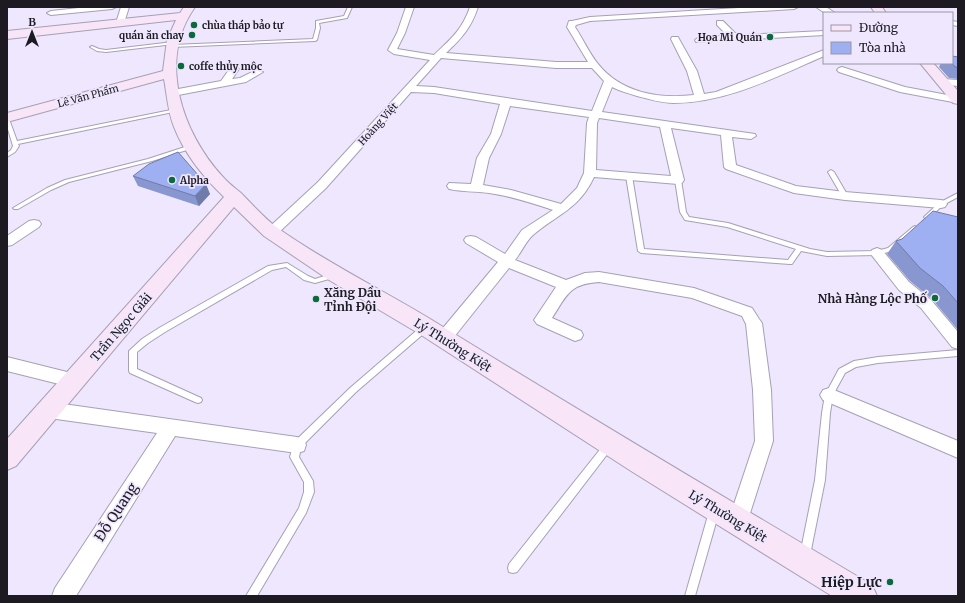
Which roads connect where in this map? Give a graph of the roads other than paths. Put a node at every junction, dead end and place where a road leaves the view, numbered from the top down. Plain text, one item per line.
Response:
1 (112, 7) edge
2 (350, 7) edge
3 (410, 7) edge
4 (474, 7) edge
5 (794, 7) edge
6 (820, 7) edge
7 (189, 9) edge
8 (54, 11) edge
9 (829, 12) edge
10 (125, 13) edge
11 (720, 23) dead end
12 (50, 31) junction
13 (823, 33) edge
14 (7, 35) edge
15 (745, 38) junction
16 (675, 39) dead end
17 (699, 40) dead end
18 (172, 44) junction
19 (92, 47) dead end
20 (823, 53) edge
21 (438, 56) junction
22 (927, 64) edge
23 (594, 65) junction
24 (234, 70) dead end
25 (842, 70) dead end
26 (258, 72) dead end
27 (609, 81) junction
28 (224, 82) junction
29 (942, 82) junction
30 (958, 83) edge
31 (410, 88) junction
32 (173, 92) junction
33 (700, 98) junction
34 (958, 100) edge
35 (506, 102) junction
36 (597, 114) junction
37 (7, 118) edge
38 (666, 124) junction
39 (726, 132) junction
40 (751, 136) dead end
41 (15, 143) junction
42 (192, 147) junction
43 (7, 155) edge
44 (831, 172) dead end
45 (590, 173) junction
46 (629, 176) junction
47 (678, 180) junction
48 (453, 186) dead end
49 (476, 187) junction
50 (958, 195) edge
51 (234, 196) junction
52 (845, 196) junction
53 (941, 204) junction
54 (16, 208) dead end
55 (563, 209) junction
56 (924, 219) edge
57 (34, 224) dead end
58 (918, 224) edge
59 (271, 232) junction
60 (471, 240) dead end
61 (7, 242) edge
62 (800, 248) junction
63 (877, 253) junction
64 (507, 261) junction
65 (336, 275) junction
66 (565, 286) junction
67 (435, 333) junction
68 (575, 335) dead end
69 (958, 343) edge
70 (958, 353) edge
71 (7, 364) edge
72 (75, 380) junction
73 (829, 395) junction
74 (198, 400) dead end
75 (50, 410) junction
76 (170, 428) junction
77 (610, 443) junction
78 (297, 445) junction
79 (958, 450) edge
80 (7, 458) edge
81 (715, 508) junction
82 (738, 522) junction
83 (804, 561) junction
84 (513, 568) dead end
85 (63, 596) edge
86 (251, 596) edge
87 (690, 596) edge
88 (861, 596) edge

1 - 8 street
2 - 18 lane
3 - 21 street
4 - 21 street, Hoàng Việt
5 - 23 street
6 - 9 street
7 - 10 street
7 - 18 street, Lý Thường Kiệt
8 - 12 street
10 - 12 street
11 - 15 street
12 - 14 street
13 - 15 street
15 - 17 street
16 - 33 street
18 - 19 lane
18 - 32 street, Lý Thường Kiệt
20 - 33 street
21 - 23 street
21 - 31 street, Hoàng Việt
22 - 29 street
23 - 27 street
24 - 28 street
25 - 34 street
26 - 28 street
27 - 33 street
27 - 36 street
28 - 32 street
29 - 30 street
29 - 34 street
31 - 35 street
31 - 59 street, Hoàng Việt
32 - 37 street, Lê Văn Phẩm
32 - 41 lane
32 - 42 street, Lý Thường Kiệt
35 - 36 street
35 - 49 street
36 - 38 street
36 - 45 street
37 - 41 lane
38 - 39 street
38 - 47 street
39 - 40 street
39 - 52 street
41 - 43 lane
42 - 51 street, Lý Thường Kiệt
42 - 54 lane
44 - 52 lane
45 - 46 street
45 - 55 street
46 - 47 street
46 - 62 lane
47 - 62 lane
48 - 49 street
49 - 55 street
50 - 53 lane
51 - 59 street, Lý Thường Kiệt
51 - 72 street, Trần Ngọc Giải
52 - 53 street
53 - 56 lane
55 - 64 street
57 - 61 street
58 - 63 lane
59 - 65 street, Lý Thường Kiệt
60 - 64 street
62 - 63 lane
63 - 69 street
64 - 66 street
64 - 67 street
65 - 67 street, Lý Thường Kiệt
65 - 74 lane
66 - 68 street
66 - 82 street
67 - 77 street, Lý Thường Kiệt
67 - 78 lane
70 - 73 lane
71 - 72 street
72 - 75 street, Trần Ngọc Giải
73 - 79 street
73 - 83 lane
75 - 76 street
75 - 80 street, Trần Ngọc Giải
76 - 78 street
76 - 85 street, Đỗ Quang
77 - 81 street, Lý Thường Kiệt
77 - 84 lane
78 - 86 lane
81 - 82 street, Lý Thường Kiệt
81 - 87 lane
82 - 83 street, Lý Thường Kiệt
83 - 88 street, Lý Thường Kiệt

